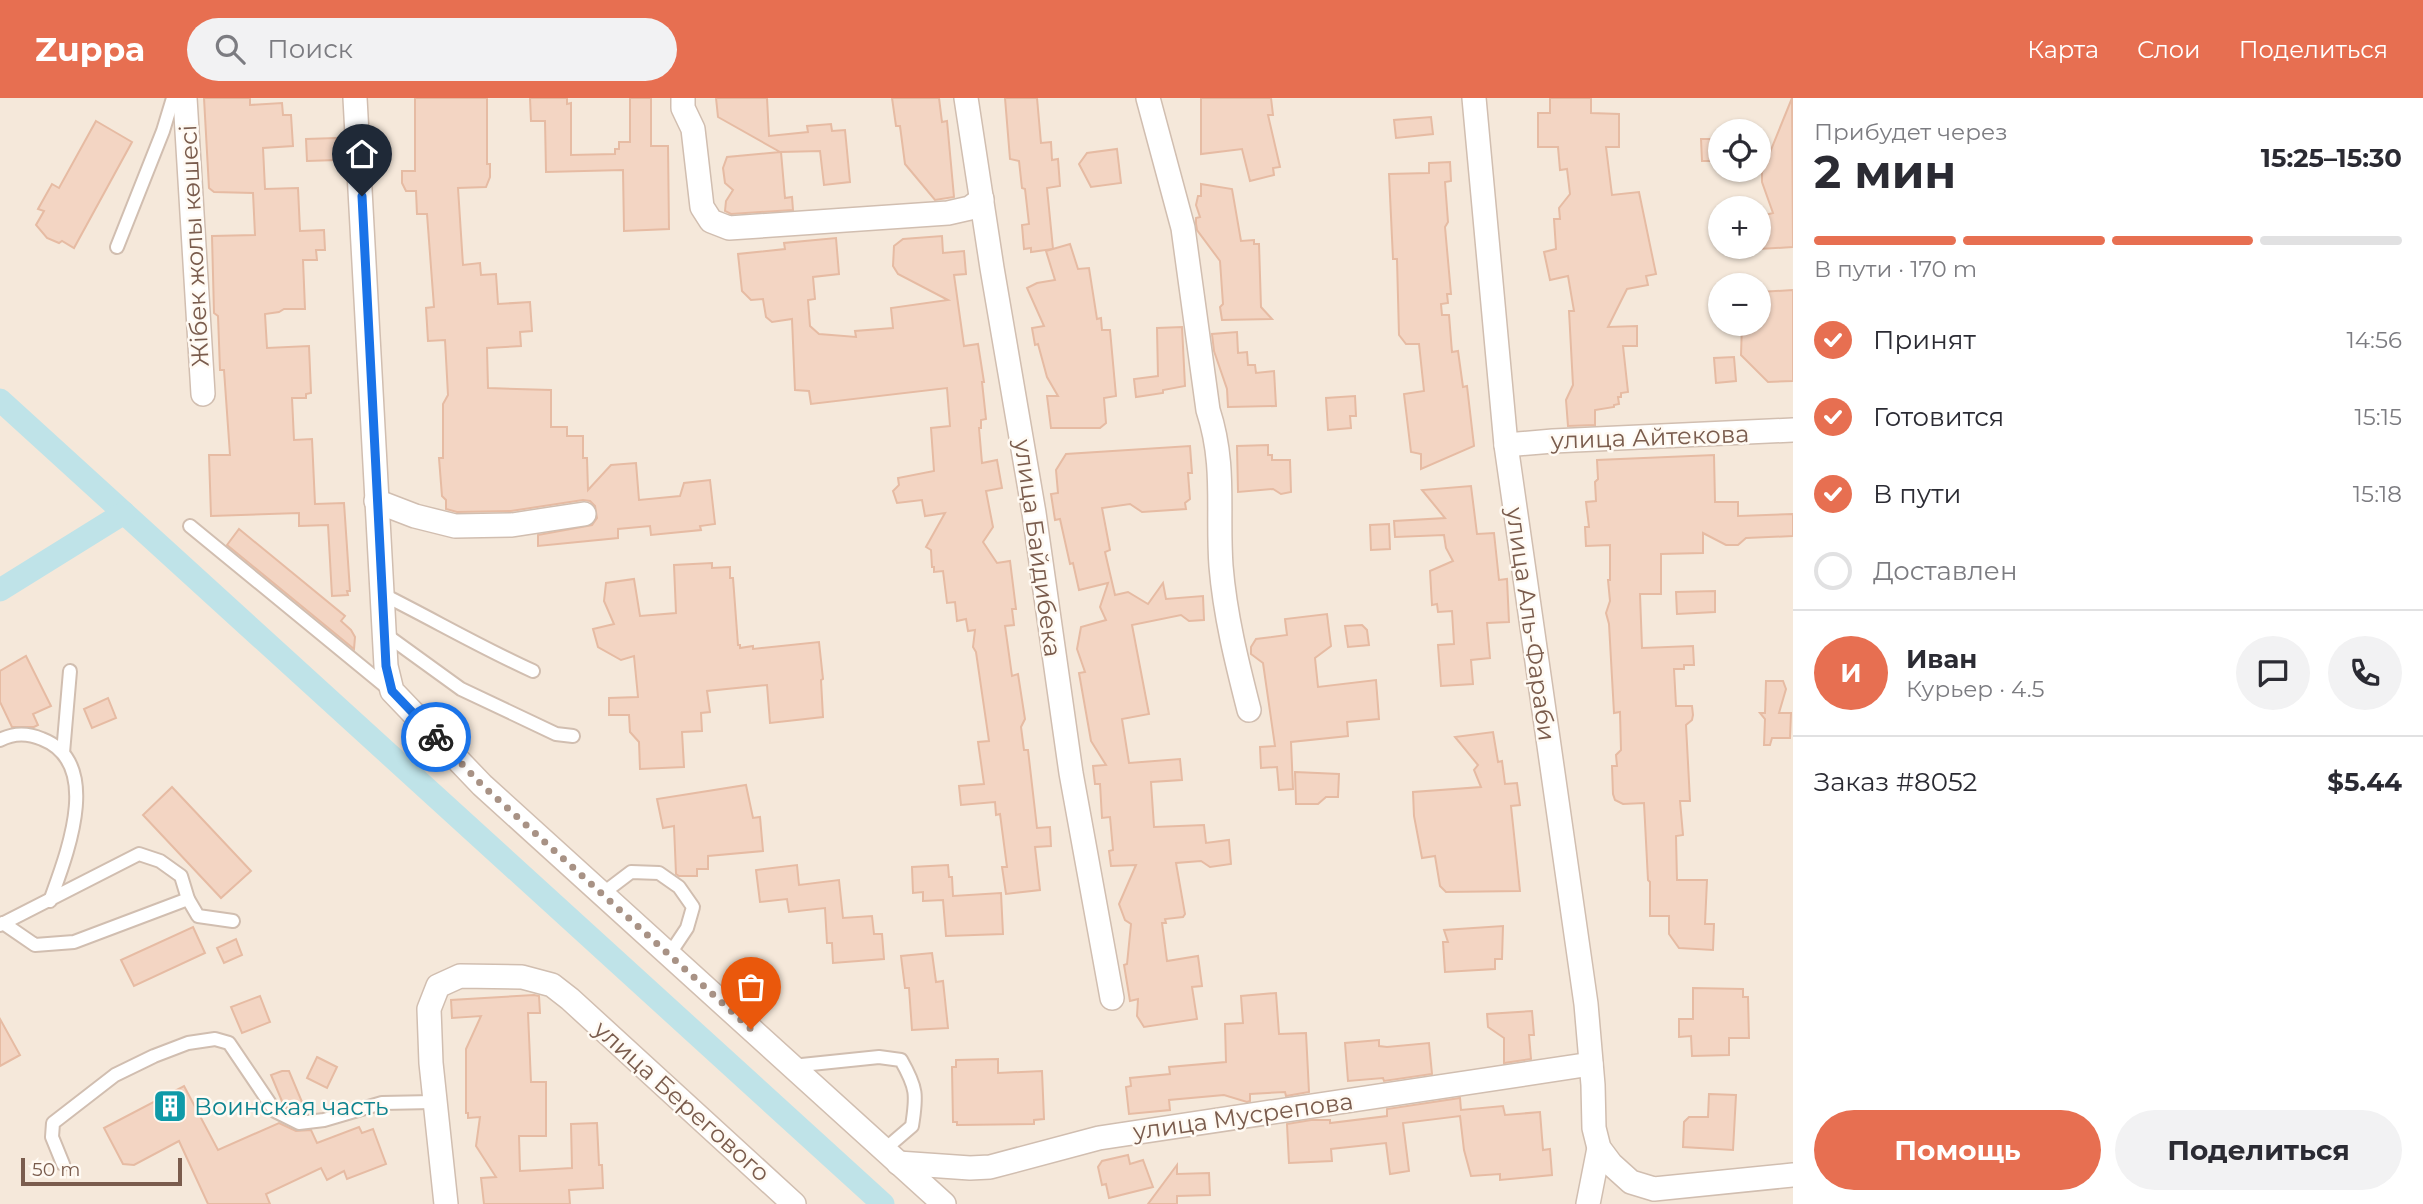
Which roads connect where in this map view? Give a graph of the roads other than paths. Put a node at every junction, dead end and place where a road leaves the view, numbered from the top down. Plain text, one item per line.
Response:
1 (173, 98) edge
2 (185, 98) edge
3 (355, 98) edge
4 (683, 98) edge
5 (966, 98) edge
6 (1148, 98) edge
7 (1474, 98) edge
8 (982, 199) junction
9 (117, 247) dead end
10 (203, 394) dead end
11 (1793, 430) edge
12 (1506, 445) junction
13 (376, 501) junction
14 (583, 514) dead end
15 (190, 526) dead end
16 (384, 595) junction
17 (385, 634) junction
18 (69, 671) dead end
19 (533, 671) dead end
20 (392, 691) junction
21 (1249, 710) dead end
22 (573, 736) dead end
23 (0, 740) edge
24 (63, 753) junction
25 (602, 894) junction
26 (188, 899) junction
27 (50, 901) junction
28 (233, 921) dead end
29 (2, 924) edge
30 (669, 955) junction
31 (1112, 998) dead end
32 (1591, 1064) junction
33 (792, 1066) junction
34 (433, 1102) junction
35 (1600, 1148) junction
36 (891, 1156) junction
37 (63, 1164) dead end
38 (1793, 1175) edge
39 (1649, 1196) edge
40 (446, 1204) edge
41 (794, 1204) edge
42 (944, 1204) edge
43 (1588, 1204) edge

1 - 9 lane
2 - 10 street, Жібек жолы көшесі
3 - 13 street
4 - 8 street
5 - 8 street, улица Байдибека
6 - 21 street
7 - 12 street, улица Аль-Фараби
8 - 31 street, улица Байдибека
11 - 12 street, улица Айтекова
12 - 32 street, улица Аль-Фараби
13 - 14 street
13 - 16 street
15 - 20 lane
16 - 17 street
16 - 19 lane
17 - 20 street
17 - 22 lane
18 - 24 lane
20 - 25 street
23 - 24 lane
24 - 27 lane
25 - 30 street
25 - 30 lane
26 - 27 lane
26 - 28 lane
26 - 29 lane
27 - 29 lane
30 - 33 street
32 - 35 street, улица Аль-Фараби
32 - 36 street, улица Мусрепова
33 - 36 street
33 - 36 lane
34 - 37 lane
34 - 40 street, улица Берегового
34 - 41 street, улица Берегового
35 - 39 street, улица Аль-Фараби
35 - 43 street, улица Аль-Фараби
36 - 42 street
38 - 39 street

